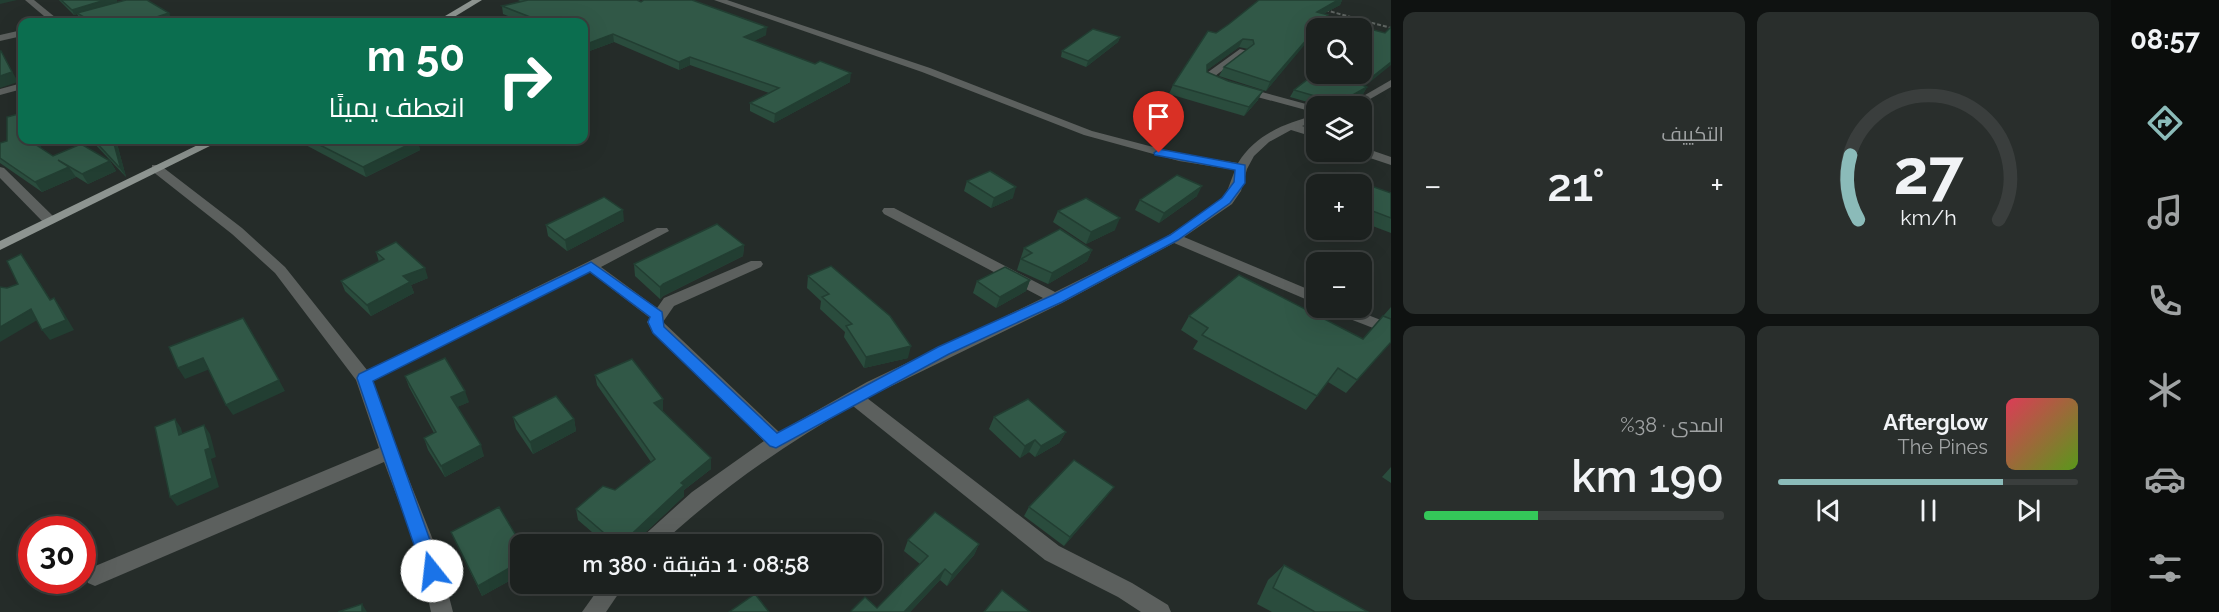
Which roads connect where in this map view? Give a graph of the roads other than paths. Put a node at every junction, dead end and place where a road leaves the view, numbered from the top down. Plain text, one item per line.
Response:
1 (29, 0) edge
2 (478, 0) edge
3 (718, 0) edge
4 (106, 10) edge
5 (51, 18) edge
6 (79, 18) edge
7 (447, 18) edge
8 (18, 34) edge
9 (0, 38) edge
10 (1243, 51) edge
11 (1391, 83) edge
12 (18, 87) edge
13 (0, 92) edge
14 (1368, 96) edge
15 (1306, 107) edge
16 (1306, 121) edge
17 (1291, 126) junction
18 (1306, 131) edge
19 (207, 144) edge
20 (1372, 154) edge
21 (1391, 161) edge
22 (1241, 167) junction
23 (156, 168) junction
24 (0, 171) edge
25 (889, 211) dead end
26 (50, 220) junction
27 (662, 231) dead end
28 (1174, 238) junction
29 (0, 246) edge
30 (756, 264) dead end
31 (591, 266) junction
32 (1306, 294) edge
33 (1057, 298) junction
34 (658, 316) junction
35 (1362, 318) edge
36 (1391, 330) edge
37 (364, 378) junction
38 (856, 399) junction
39 (776, 441) junction
40 (388, 452) junction
41 (658, 534) edge
42 (96, 576) edge
43 (607, 594) edge
44 (442, 612) edge
45 (593, 612) edge
46 (1160, 612) edge

1 - 5 street
2 - 7 main road
3 - 22 street
4 - 6 street
8 - 9 street
10 - 15 street
11 - 14 street
12 - 13 street
16 - 17 street
17 - 18 street
17 - 22 street
19 - 23 main road
20 - 21 street
22 - 28 street
23 - 26 main road
23 - 37 street
24 - 26 street
25 - 33 street
26 - 29 main road
27 - 31 street
28 - 32 street
28 - 33 street
30 - 34 street
31 - 34 street
31 - 37 street
33 - 38 street
34 - 39 street
35 - 36 street
37 - 40 street
38 - 39 street
38 - 46 street
39 - 41 street
40 - 42 street
40 - 44 street
43 - 45 street

